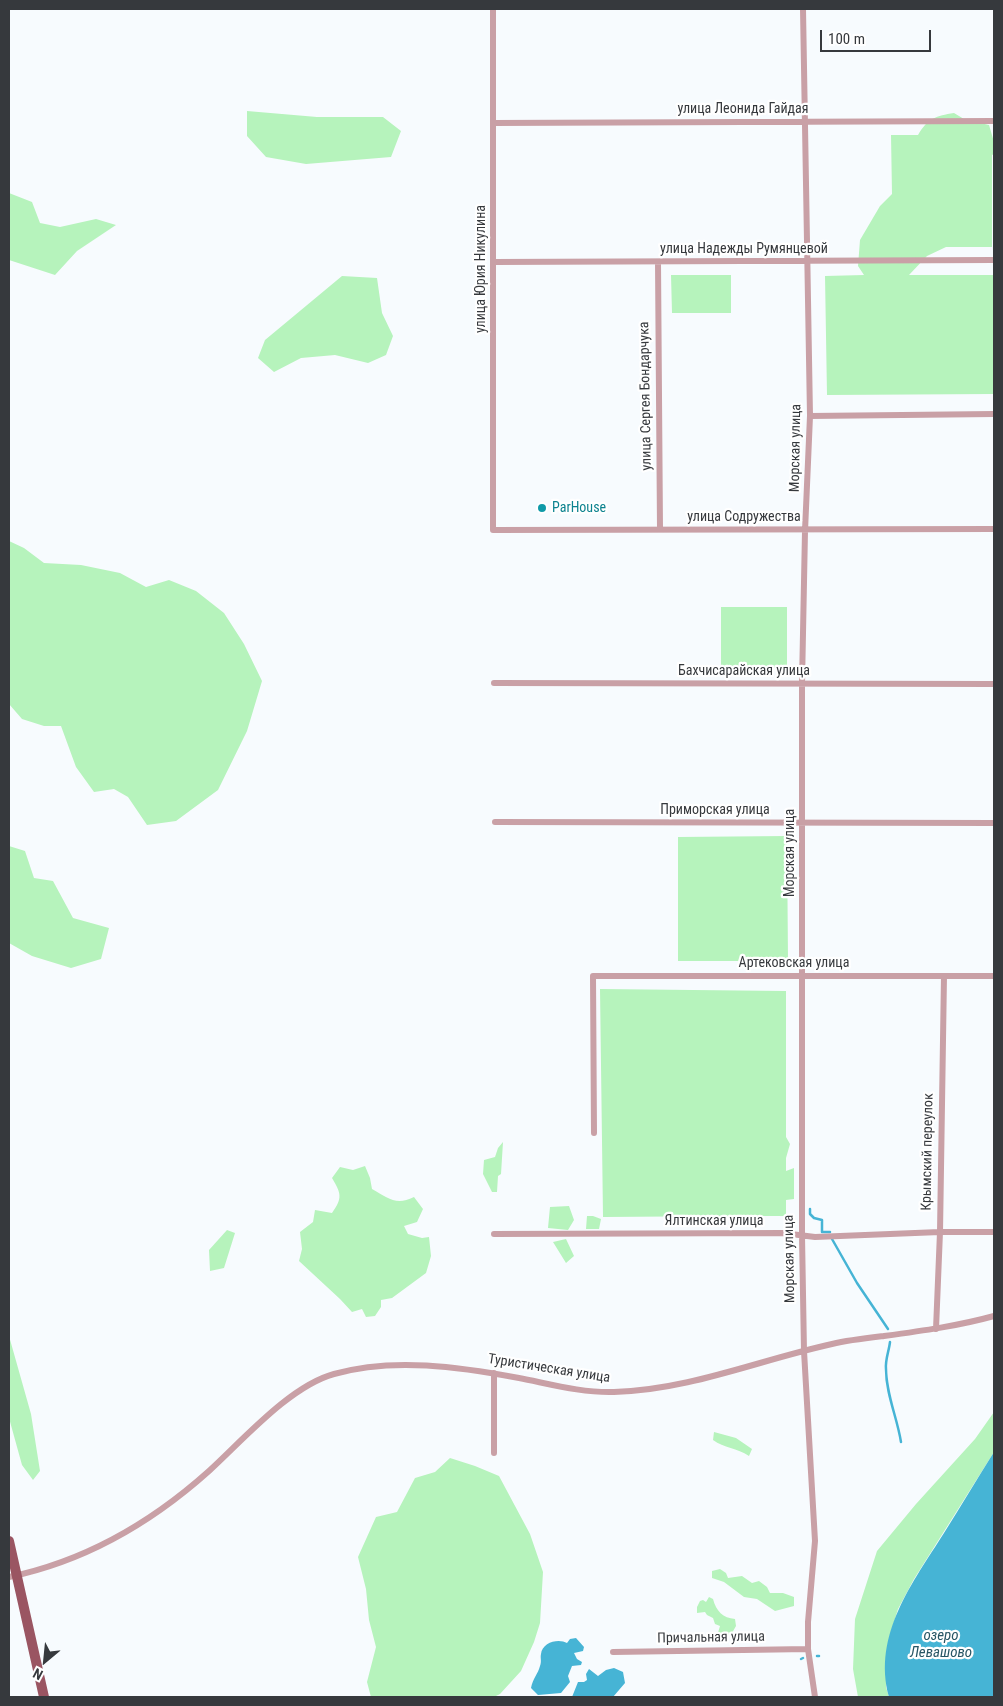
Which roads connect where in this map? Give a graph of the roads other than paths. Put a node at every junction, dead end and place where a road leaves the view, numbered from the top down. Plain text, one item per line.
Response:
1 (493, 9) edge
2 (803, 9) edge
3 (805, 121) junction
4 (994, 121) edge
5 (493, 123) junction
6 (994, 260) edge
7 (808, 261) junction
8 (494, 262) junction
9 (658, 262) junction
10 (994, 414) edge
11 (810, 416) junction
12 (660, 529) junction
13 (994, 529) edge
14 (493, 530) joint
15 (805, 530) junction
16 (494, 683) dead end
17 (802, 684) junction
18 (994, 684) edge
19 (495, 822) dead end
20 (994, 822) edge
21 (803, 823) junction
22 (803, 975) junction
23 (944, 976) junction
24 (994, 976) edge
25 (594, 1133) dead end
26 (940, 1232) junction
27 (994, 1232) edge
28 (494, 1234) dead end
29 (802, 1236) junction
30 (994, 1316) edge
31 (936, 1329) junction
32 (804, 1351) junction
33 (494, 1373) junction
34 (494, 1453) dead end
35 (9, 1541) edge
36 (13, 1576) edge
37 (808, 1649) junction
38 (614, 1652) dead end
39 (44, 1697) edge
40 (815, 1697) edge

1 - 5 street, улица Юрия Никулина
2 - 3 street, Морская улица
3 - 4 street, улица Леонида Гайдая
3 - 5 street, улица Леонида Гайдая
3 - 7 street, Морская улица
5 - 8 street, улица Юрия Никулина
6 - 7 street, улица Надежды Румянцевой
7 - 9 street, улица Надежды Румянцевой
7 - 11 street, Морская улица
8 - 9 street, улица Надежды Румянцевой
8 - 14 street, улица Юрия Никулина
9 - 12 street, улица Сергея Бондарчука
10 - 11 street
11 - 15 street, Морская улица
12 - 14 street, улица Содружества
12 - 15 street, улица Содружества
13 - 15 street, улица Содружества
15 - 17 street, Морская улица
16 - 17 street, Бахчисарайская улица
17 - 18 street, Бахчисарайская улица
17 - 21 street, Морская улица
19 - 21 street, Приморская улица
20 - 21 street, Приморская улица
21 - 22 street, Морская улица
22 - 23 street, Артековская улица
22 - 25 street, Артековская улица
22 - 29 street, Морская улица
23 - 24 street, Артековская улица
23 - 26 street, Крымский переулок
26 - 27 street, Ялтинская улица
26 - 29 street, Ялтинская улица
26 - 31 street, Крымский переулок
28 - 29 street, Ялтинская улица
29 - 32 street, Морская улица
30 - 31 street, Туристическая улица
31 - 32 street, Туристическая улица
32 - 33 street, Туристическая улица
32 - 37 street, Морская улица
33 - 34 street
33 - 36 street, Туристическая улица
35 - 36 main road
36 - 39 main road
37 - 38 street, Причальная улица
37 - 40 street, Морская улица

